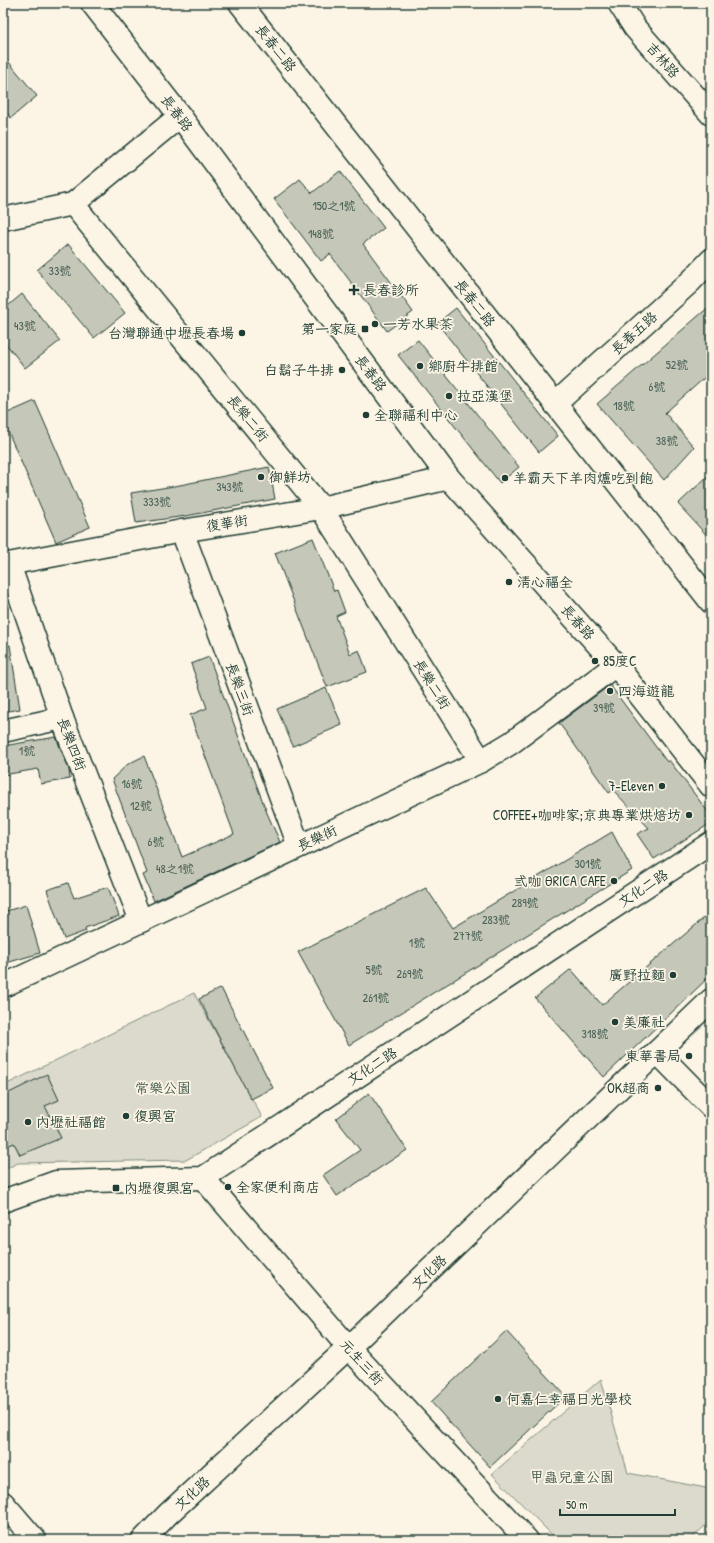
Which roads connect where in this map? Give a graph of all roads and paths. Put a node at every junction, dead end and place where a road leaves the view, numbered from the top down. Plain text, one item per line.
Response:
1 (92, 3) edge
2 (240, 3) edge
3 (619, 3) edge
4 (711, 114) edge
5 (180, 116) junction
6 (73, 204) junction
7 (3, 219) edge
8 (711, 260) edge
9 (555, 404) junction
10 (449, 478) junction
11 (321, 508) junction
12 (182, 531) junction
13 (6, 565) edge
14 (711, 602) edge
15 (616, 665) junction
16 (62, 718) junction
17 (3, 731) edge
18 (480, 761) junction
19 (711, 786) edge
20 (711, 843) edge
21 (299, 846) junction
22 (141, 921) junction
23 (3, 986) edge
24 (711, 1000) edge
25 (657, 1052) junction
26 (711, 1107) edge
27 (203, 1178) junction
28 (3, 1201) edge
29 (349, 1348) junction
30 (3, 1503) edge
31 (35, 1540) edge
32 (143, 1540) edge
33 (527, 1540) edge

1 - 5 street, 長春路
2 - 9 street, 長春二路
3 - 4 street, 吉林路
5 - 6 street
5 - 10 street, 長春路
6 - 7 street
6 - 11 street, 長樂二街
8 - 9 street, 長春五路
9 - 14 street, 長春二路
10 - 11 street, 復華街
10 - 15 street, 長春路
11 - 12 street, 復華街
11 - 18 street, 長樂二街
12 - 13 street, 復華街
12 - 21 street, 長樂三街
13 - 16 street, 長樂四街
15 - 18 street, 長樂街
15 - 19 street, 長春路
16 - 17 street
16 - 22 street, 長樂四街
18 - 21 street, 長樂街
20 - 27 street, 文化二路
21 - 22 street, 長樂街
22 - 23 street, 長樂街
24 - 25 street, 文化路
25 - 26 street
25 - 29 street, 文化路
27 - 28 street
27 - 29 street, 元生三街
29 - 32 street, 文化路
29 - 33 street, 元生三街
30 - 31 street

